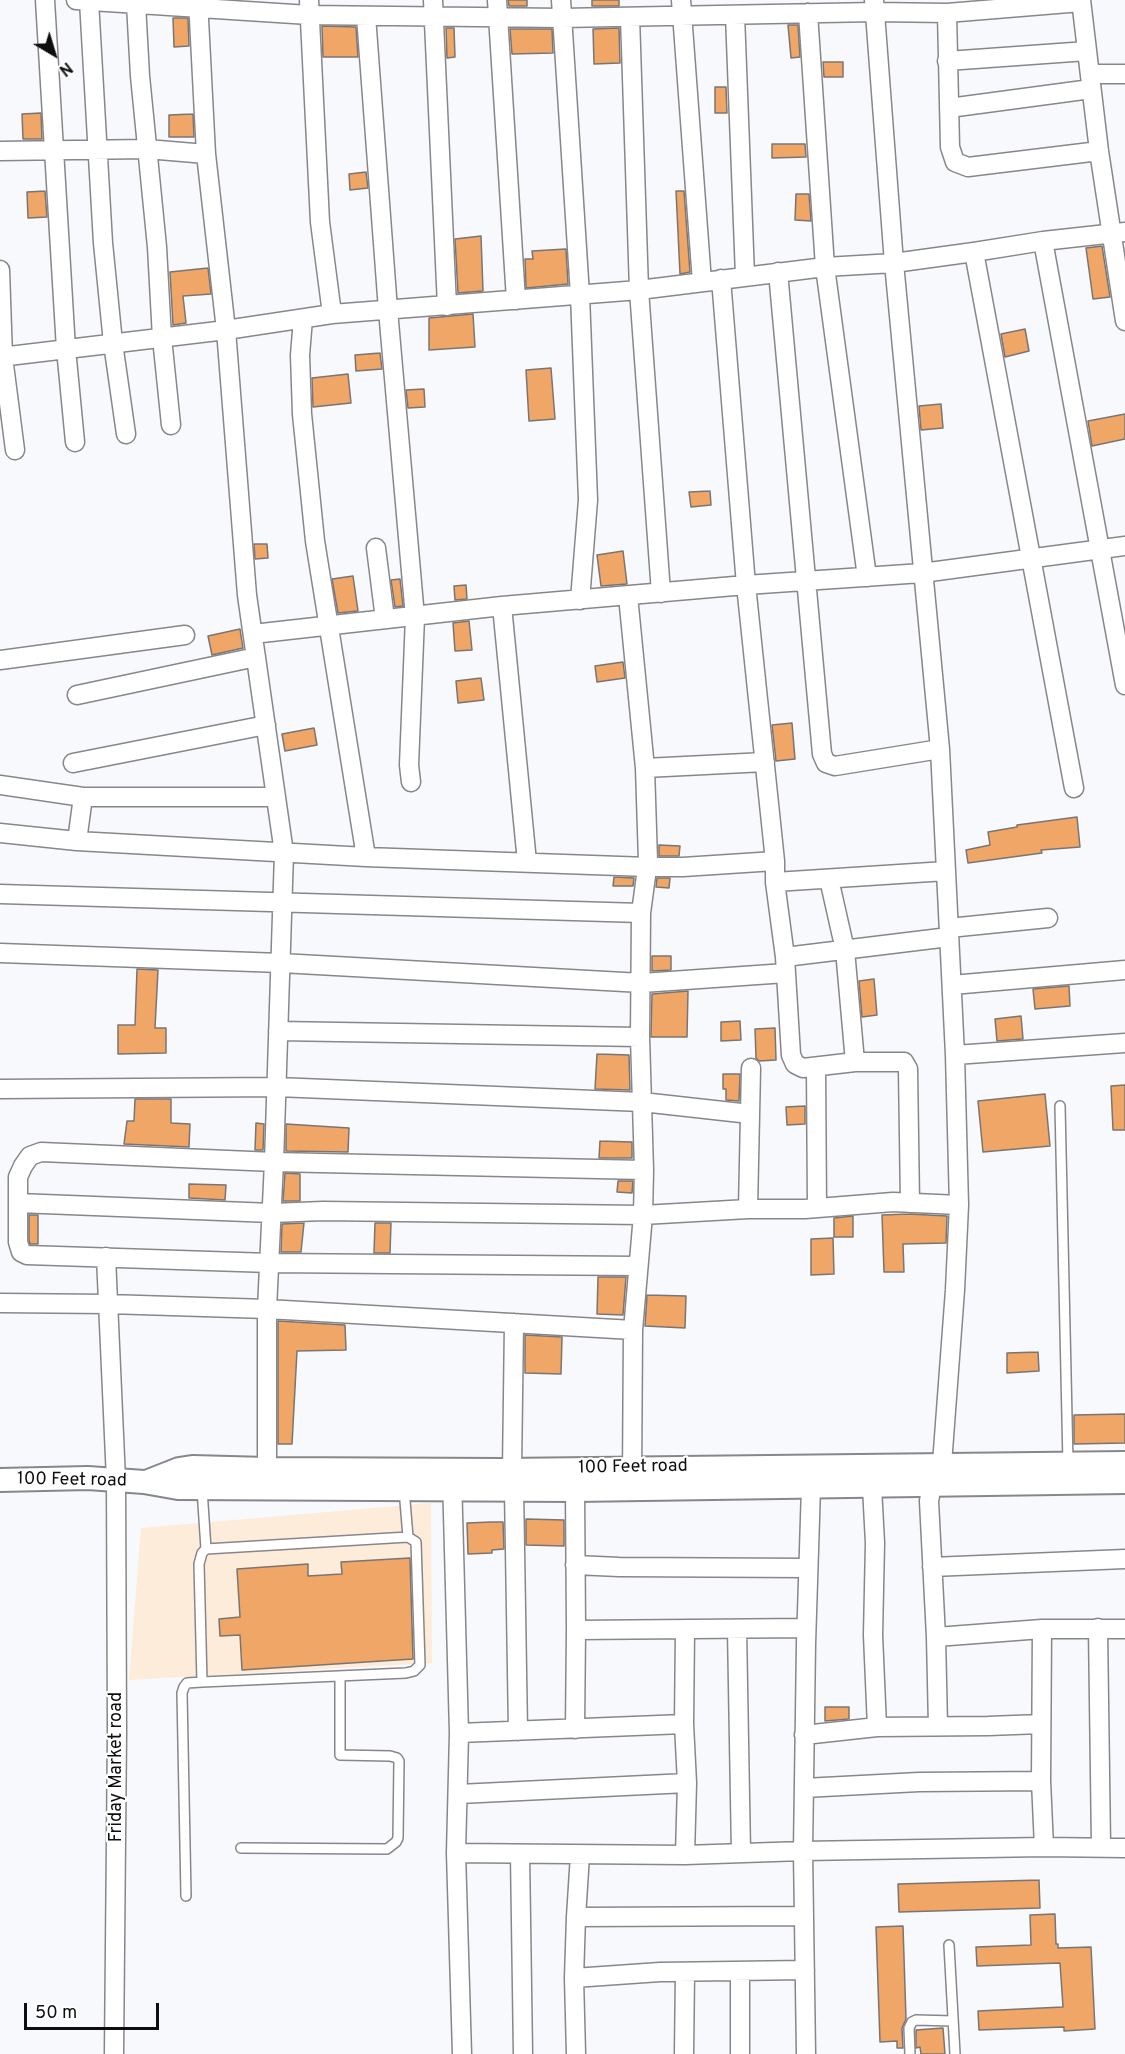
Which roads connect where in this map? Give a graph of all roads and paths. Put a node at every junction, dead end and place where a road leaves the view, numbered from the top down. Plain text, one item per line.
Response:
1 (45, 0) edge
2 (82, 1) edge
3 (1081, 1) edge
4 (136, 4) junction
5 (198, 4) edge
6 (875, 6) edge
7 (309, 7) edge
8 (434, 8) edge
9 (681, 8) edge
10 (497, 9) edge
11 (561, 9) edge
12 (808, 13) junction
13 (947, 13) junction
14 (735, 15) junction
15 (368, 16) junction
16 (630, 17) junction
17 (1087, 51) junction
18 (947, 61) junction
19 (1125, 74) edge
20 (1091, 82) junction
21 (949, 108) junction
22 (147, 149) junction
23 (56, 150) junction
24 (96, 150) junction
25 (0, 151) edge
26 (1099, 151) junction
27 (206, 154) junction
28 (1119, 232) edge
29 (1043, 241) junction
30 (974, 252) junction
31 (894, 262) junction
32 (825, 267) junction
33 (0, 270) edge
34 (778, 272) junction
35 (745, 276) junction
36 (721, 279) junction
37 (702, 282) junction
38 (639, 290) junction
39 (580, 295) junction
40 (516, 300) junction
41 (447, 306) junction
42 (388, 310) junction
43 (332, 314) junction
44 (303, 319) junction
45 (1125, 321) edge
46 (226, 330) junction
47 (162, 338) junction
48 (113, 343) junction
49 (66, 349) junction
50 (2, 357) edge
51 (171, 425) dead end
52 (126, 434) dead end
53 (75, 442) dead end
54 (15, 450) dead end
55 (1125, 546) edge
56 (376, 548) dead end
57 (1101, 549) junction
58 (1032, 559) junction
59 (922, 573) junction
60 (867, 577) junction
61 (807, 581) junction
62 (746, 585) junction
63 (661, 593) junction
64 (628, 596) junction
65 (580, 600) junction
66 (502, 606) junction
67 (415, 617) junction
68 (385, 619) junction
69 (327, 624) junction
70 (253, 634) junction
71 (185, 635) dead end
72 (256, 657) junction
73 (0, 660) edge
74 (1125, 685) edge
75 (77, 695) dead end
76 (266, 725) junction
77 (940, 749) junction
78 (765, 762) junction
79 (73, 764) dead end
80 (645, 768) junction
81 (411, 782) dead end
82 (0, 785) edge
83 (1074, 788) dead end
84 (83, 797) junction
85 (276, 797) junction
86 (0, 833) edge
87 (77, 841) junction
88 (284, 853) junction
89 (366, 857) junction
90 (775, 861) junction
91 (527, 862) junction
92 (648, 867) junction
93 (946, 871) junction
94 (829, 879) junction
95 (775, 882) junction
96 (0, 894) edge
97 (283, 903) junction
98 (641, 913) junction
99 (1048, 918) dead end
100 (949, 933) junction
101 (844, 950) junction
102 (0, 953) edge
103 (281, 963) junction
104 (785, 965) junction
105 (1125, 969) edge
106 (642, 983) junction
107 (952, 985) junction
108 (279, 1031) junction
109 (640, 1037) junction
110 (1125, 1043) edge
111 (955, 1055) junction
112 (855, 1062) junction
113 (751, 1068) dead end
114 (816, 1068) junction
115 (277, 1087) junction
116 (0, 1089) edge
117 (642, 1102) junction
118 (1060, 1106) dead end
119 (750, 1114) junction
120 (274, 1162) junction
121 (644, 1170) junction
122 (9, 1177) edge
123 (18, 1203) junction
124 (910, 1203) junction
125 (959, 1205) junction
126 (817, 1208) junction
127 (748, 1209) junction
128 (272, 1213) junction
129 (643, 1215) junction
130 (9, 1242) edge
131 (106, 1257) junction
132 (270, 1263) junction
133 (638, 1266) junction
134 (0, 1303) edge
135 (108, 1304) junction
136 (267, 1309) junction
137 (514, 1323) junction
138 (633, 1330) junction
139 (1125, 1462) edge
140 (1068, 1463) junction
141 (942, 1464) junction
142 (267, 1479) junction
143 (452, 1479) junction
144 (632, 1479) junction
145 (0, 1480) edge
146 (116, 1480) junction
147 (513, 1480) junction
148 (144, 1482) junction
149 (1125, 1482) edge
150 (932, 1485) junction
151 (811, 1487) junction
152 (872, 1487) junction
153 (202, 1488) junction
154 (404, 1489) junction
155 (575, 1490) junction
156 (408, 1537) junction
157 (206, 1549) junction
158 (1125, 1559) edge
159 (575, 1565) junction
160 (932, 1567) junction
161 (808, 1568) junction
162 (1098, 1628) junction
163 (737, 1629) junction
164 (806, 1629) junction
165 (1042, 1629) junction
166 (1125, 1629) edge
167 (576, 1630) junction
168 (685, 1630) junction
169 (936, 1637) junction
170 (340, 1676) junction
171 (202, 1682) junction
172 (684, 1724) junction
173 (1041, 1724) junction
174 (938, 1726) junction
175 (877, 1728) junction
176 (575, 1730) junction
177 (518, 1731) junction
178 (459, 1733) junction
179 (804, 1736) junction
180 (1041, 1780) junction
181 (687, 1783) junction
182 (804, 1788) junction
183 (459, 1794) junction
184 (1044, 1846) junction
185 (1101, 1846) junction
186 (241, 1848) dead end
187 (1125, 1848) edge
188 (803, 1851) junction
189 (456, 1853) junction
190 (741, 1853) junction
191 (520, 1854) junction
192 (580, 1855) junction
193 (684, 1855) junction
194 (186, 1896) dead end
195 (804, 1916) junction
196 (576, 1917) junction
197 (949, 1945) dead end
198 (805, 1970) junction
199 (740, 1971) junction
200 (685, 1972) junction
201 (574, 1978) junction
202 (953, 2021) junction
203 (114, 2054) edge
204 (462, 2054) edge
205 (522, 2054) edge
206 (576, 2054) edge
207 (684, 2054) edge
208 (740, 2054) edge
209 (806, 2054) edge
210 (910, 2054) edge
211 (956, 2054) edge

1 - 23 street
2 - 4 street
2 - 24 street
3 - 13 street
3 - 17 street
4 - 5 street
4 - 22 street
5 - 7 street
5 - 27 street
6 - 12 street
6 - 13 street
6 - 31 street
7 - 15 street
7 - 43 street
8 - 10 street
8 - 15 street
8 - 41 street
9 - 14 street
9 - 16 street
9 - 37 street
10 - 11 street
10 - 40 street
11 - 16 street
11 - 39 street
12 - 14 street
12 - 32 street
13 - 18 street
14 - 35 street
15 - 42 street
16 - 38 street
17 - 18 street
17 - 20 street
18 - 21 street
19 - 20 street
20 - 21 street
20 - 26 street
21 - 26 street
22 - 24 street
22 - 27 street
22 - 47 street
23 - 24 street
23 - 25 street
23 - 49 street
24 - 48 street
26 - 28 street
27 - 46 street
28 - 29 street
28 - 45 street
29 - 30 street
29 - 57 street
30 - 31 street
30 - 58 street
31 - 32 street
31 - 59 street
32 - 34 street
32 - 60 street
33 - 50 street
34 - 35 street
34 - 61 street
35 - 36 street
36 - 37 street
36 - 62 street
37 - 38 street
38 - 39 street
38 - 63 street
39 - 40 street
39 - 65 street
40 - 41 street
41 - 42 street
42 - 43 street
42 - 67 street
43 - 44 street
44 - 46 street
44 - 69 street
46 - 47 street
46 - 70 street
47 - 48 street
47 - 51 street
48 - 49 street
48 - 52 street
49 - 50 street
49 - 53 street
50 - 54 street
55 - 57 street
56 - 68 street
57 - 58 street
57 - 74 street
58 - 59 street
58 - 83 street
59 - 60 street
59 - 77 street
60 - 61 street
61 - 62 street
61 - 77 street
62 - 63 street
62 - 78 street
63 - 64 street
64 - 65 street
64 - 80 street
65 - 66 street
66 - 67 street
66 - 91 street
67 - 68 street
67 - 81 street
68 - 69 street
69 - 70 street
69 - 89 street
70 - 72 street
71 - 73 street
72 - 75 street
72 - 76 street
76 - 79 street
76 - 85 street
77 - 93 street
78 - 80 street
78 - 90 street
80 - 92 street
82 - 84 street
84 - 85 street
84 - 87 street
85 - 88 street
86 - 87 street
87 - 88 street
88 - 89 street
88 - 97 street
89 - 91 street
90 - 92 street
90 - 95 street
91 - 92 street
92 - 98 street
93 - 94 street
93 - 100 street
94 - 95 street
94 - 101 street
95 - 104 street
96 - 97 street
97 - 98 street
97 - 103 street
98 - 106 street
99 - 100 street
100 - 101 street
100 - 107 street
101 - 104 street
101 - 112 street
102 - 103 street
103 - 106 street
103 - 108 street
104 - 106 street
104 - 114 street
105 - 107 street
106 - 109 street
107 - 111 street
108 - 109 street
108 - 115 street
109 - 117 street
110 - 111 street
111 - 125 street
112 - 114 street
112 - 124 street
113 - 119 street
114 - 126 street
115 - 116 street
115 - 117 street
115 - 120 street
117 - 119 street
117 - 121 street
118 - 140 lane
119 - 127 street
120 - 121 street
120 - 122 street
120 - 128 street
121 - 129 street
122 - 123 street
123 - 128 street
123 - 130 street
124 - 125 street
124 - 126 street
125 - 141 street
126 - 127 street
127 - 129 street
128 - 129 street
128 - 132 street
129 - 133 street
130 - 131 street
131 - 132 street
131 - 135 street, Friday Market road
132 - 133 street
132 - 136 street
133 - 138 street
134 - 135 street
135 - 136 street
135 - 146 street, Friday Market road
136 - 137 street
136 - 142 street
137 - 138 street
137 - 147 street
138 - 144 street
139 - 140 street, 100 Feet road
140 - 141 street, 100 Feet road
141 - 144 street, 100 Feet road
141 - 150 street
142 - 143 street, 100 Feet road
142 - 148 street, 100 Feet road
142 - 153 street, 100 Feet road
142 - 154 street, 100 Feet road
143 - 147 street, 100 Feet road
143 - 154 street, 100 Feet road
143 - 178 street
144 - 147 street, 100 Feet road
144 - 151 street, 100 Feet road
144 - 155 street, 100 Feet road
145 - 146 street, 100 Feet road
146 - 148 street, 100 Feet road
146 - 203 street, Friday Market road
147 - 155 street, 100 Feet road
147 - 177 street
148 - 153 street, 100 Feet road
149 - 150 street, 100 Feet road
150 - 152 street, 100 Feet road
150 - 160 street
151 - 152 street, 100 Feet road
151 - 161 street
152 - 175 street
153 - 157 lane
154 - 156 lane
155 - 159 street
156 - 157 lane
156 - 170 lane
157 - 171 lane
158 - 160 street
159 - 161 street
159 - 167 street
160 - 169 street
161 - 164 street
162 - 165 street
162 - 166 street
162 - 185 street
163 - 164 street
163 - 168 street
163 - 190 street
164 - 179 street
165 - 169 street
165 - 173 street
167 - 168 street
167 - 176 street
168 - 172 street
169 - 174 street
170 - 171 lane
170 - 186 lane
171 - 194 lane
172 - 176 street
172 - 181 street
173 - 174 street
173 - 180 street
174 - 175 street
175 - 179 street
176 - 177 street
177 - 178 street
178 - 183 street
179 - 182 street
180 - 182 street
180 - 184 street
181 - 183 street
181 - 193 street
182 - 188 street
183 - 189 street
184 - 185 street
184 - 188 street
185 - 187 street
188 - 190 street
188 - 195 street
189 - 191 street
189 - 204 street
190 - 193 street
191 - 192 street
191 - 205 street
192 - 193 street
192 - 196 street
195 - 196 street
195 - 198 street
196 - 201 street
197 - 202 lane
198 - 199 street
198 - 209 street
199 - 200 street
199 - 208 street
200 - 201 street
200 - 207 street
201 - 206 street
202 - 210 lane
202 - 211 lane

